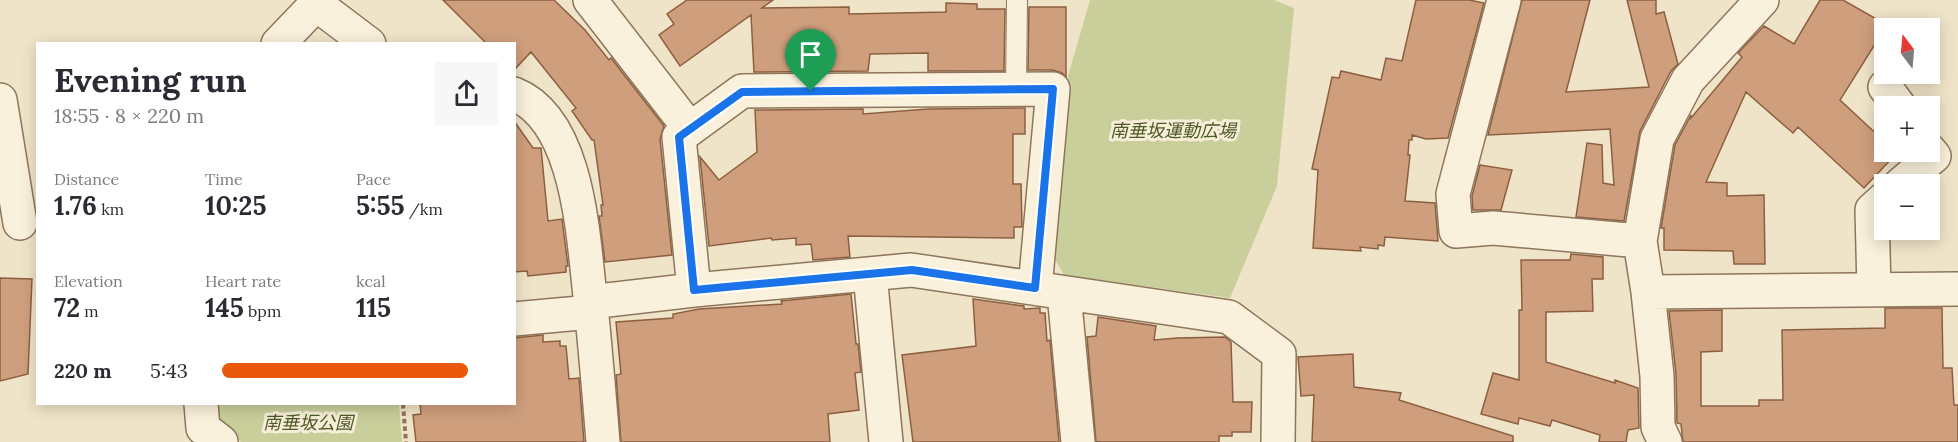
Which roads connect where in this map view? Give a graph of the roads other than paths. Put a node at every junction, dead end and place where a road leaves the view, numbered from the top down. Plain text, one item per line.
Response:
1 (590, 0) edge
2 (1017, 0) edge
3 (1504, 0) edge
4 (1762, 0) edge
5 (318, 2) edge
6 (280, 42) edge
7 (367, 42) edge
8 (1016, 88) junction
9 (516, 95) edge
10 (0, 100) edge
11 (690, 129) junction
12 (1927, 162) edge
13 (1913, 174) edge
14 (1874, 208) edge
15 (19, 223) edge
16 (1640, 241) junction
17 (870, 274) junction
18 (694, 290) junction
19 (1874, 290) junction
20 (1958, 290) edge
21 (1049, 291) junction
22 (1648, 292) junction
23 (591, 307) junction
24 (516, 319) edge
25 (201, 405) edge
26 (1663, 441) edge
27 (221, 442) edge
28 (603, 442) edge
29 (886, 442) edge
30 (1078, 442) edge
31 (1278, 442) edge

1 - 11 street
2 - 8 lane
3 - 16 street
4 - 16 street
5 - 6 street
5 - 7 street
8 - 11 street
8 - 21 street
9 - 23 street
10 - 15 street
11 - 18 street
12 - 13 street
14 - 19 street
16 - 22 street
17 - 18 street
17 - 21 street
17 - 29 street
18 - 23 street
19 - 20 street
19 - 22 street
21 - 30 street
21 - 31 street
22 - 26 street
23 - 24 street
23 - 28 street
25 - 27 street

